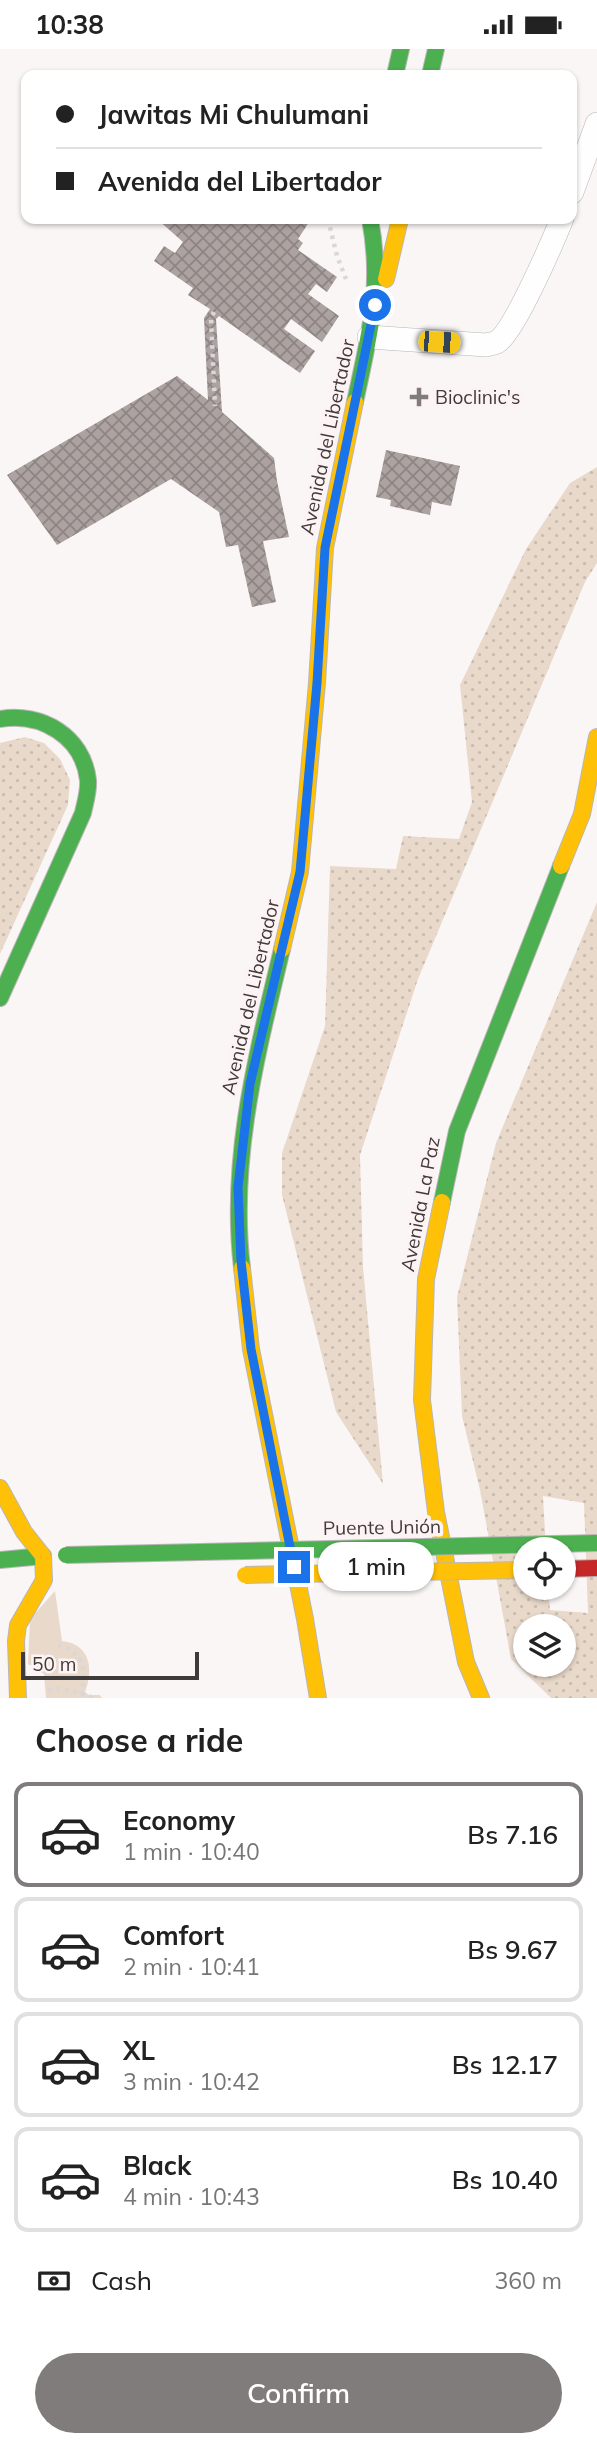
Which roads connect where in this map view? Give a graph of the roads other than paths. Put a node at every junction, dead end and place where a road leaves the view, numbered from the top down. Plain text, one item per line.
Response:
1 (401, 49) edge
2 (436, 49) edge
3 (396, 70) edge
4 (431, 70) edge
5 (597, 124) edge
6 (577, 178) edge
7 (371, 224) edge
8 (400, 224) edge
9 (560, 224) edge
10 (375, 305) junction
11 (369, 337) junction
12 (0, 719) edge
13 (597, 737) edge
14 (0, 998) edge
15 (0, 1488) edge
16 (597, 1543) edge
17 (43, 1556) junction
18 (0, 1560) edge
19 (597, 1568) edge
20 (576, 1569) edge
21 (513, 1570) edge
22 (233, 1576) dead end
23 (51, 1580) junction
24 (22, 1581) dead end
25 (18, 1698) edge
26 (318, 1698) edge
27 (481, 1698) edge

1 - 3 main road
2 - 4 main road
5 - 6 street
7 - 10 main road, Avenida del Libertador
8 - 10 main road, Avenida del Libertador
9 - 11 street
10 - 11 main road, Avenida del Libertador
11 - 26 main road, Avenida del Libertador
12 - 14 main road
13 - 27 main road, Avenida La Paz
15 - 17 main road
16 - 17 main road, Puente Unión, bridge
17 - 18 main road, Puente Unión
17 - 23 main road
19 - 20 main road
21 - 22 main road, bridge
23 - 24 main road
23 - 25 main road

